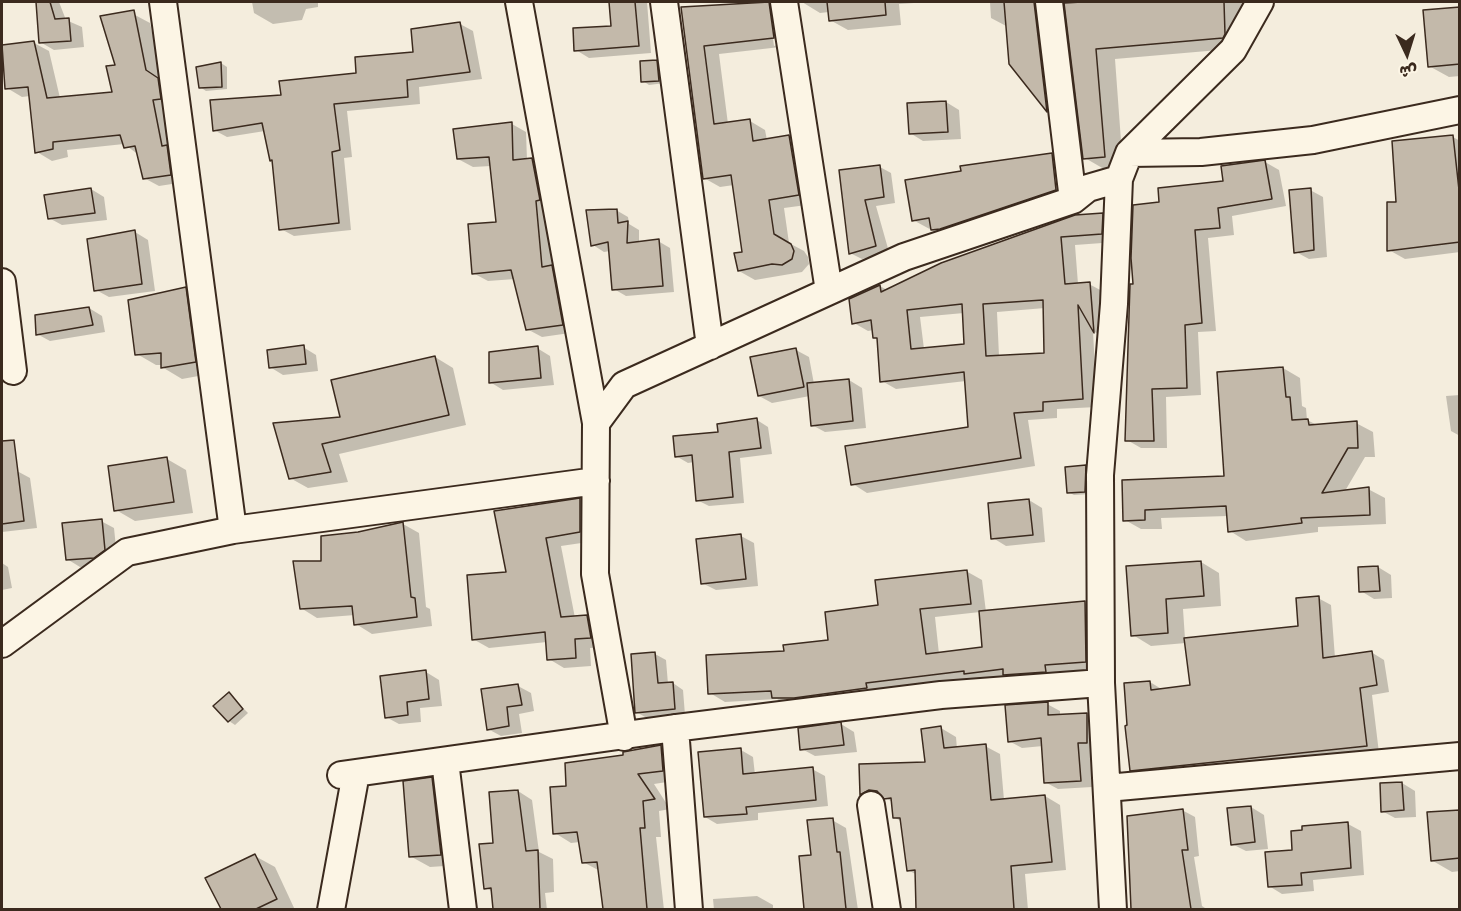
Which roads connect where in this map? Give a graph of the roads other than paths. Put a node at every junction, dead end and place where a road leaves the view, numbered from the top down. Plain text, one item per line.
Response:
1 (163, 2) edge
2 (519, 2) edge
3 (664, 2) edge
4 (784, 2) edge
5 (1049, 2) edge
6 (1260, 2) edge
7 (1460, 110) edge
8 (1129, 153) junction
9 (1119, 179) junction
10 (1073, 200) junction
11 (2, 282) edge
12 (829, 291) junction
13 (710, 346) junction
14 (13, 371) dead end
15 (596, 423) junction
16 (596, 481) junction
17 (233, 530) junction
18 (2, 644) edge
19 (1101, 683) junction
20 (675, 728) junction
21 (624, 737) junction
22 (1460, 756) edge
23 (445, 761) junction
24 (1107, 788) junction
25 (871, 805) dead end
26 (331, 909) edge
27 (463, 909) edge
28 (689, 909) edge
29 (887, 909) edge
30 (1113, 909) edge

1 - 17 street
2 - 15 street
3 - 13 street
4 - 12 street
5 - 10 street
6 - 8 street
7 - 8 street
8 - 9 street
9 - 10 street
9 - 19 street
10 - 12 street
11 - 14 street
12 - 13 street
13 - 15 street
15 - 16 street
16 - 17 street
16 - 21 street
17 - 18 street
19 - 20 street
19 - 24 street
20 - 21 street
20 - 28 street
21 - 23 street
22 - 24 street
23 - 26 street
23 - 27 street
24 - 30 street
25 - 29 street

